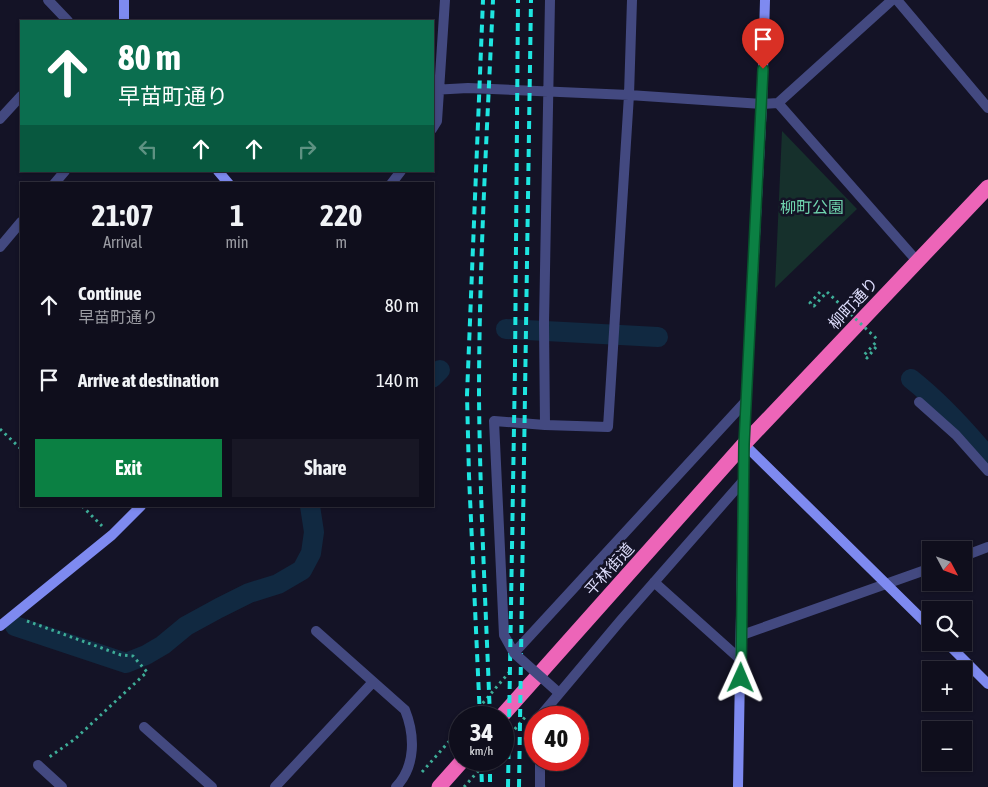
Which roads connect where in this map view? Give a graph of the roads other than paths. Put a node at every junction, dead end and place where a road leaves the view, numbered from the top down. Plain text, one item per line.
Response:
1 (48, 0) edge
2 (124, 0) edge
3 (444, 0) edge
4 (550, 0) edge
5 (632, 0) edge
6 (765, 0) edge
7 (892, 0) edge
8 (897, 0) edge
9 (67, 20) edge
10 (124, 20) edge
11 (436, 90) edge
12 (548, 91) junction
13 (629, 95) junction
14 (20, 97) edge
15 (778, 103) junction
16 (762, 104) junction
17 (988, 108) edge
18 (0, 119) edge
19 (434, 125) edge
20 (64, 172) edge
21 (219, 172) edge
22 (56, 182) edge
23 (228, 182) edge
24 (988, 187) edge
25 (20, 223) edge
26 (0, 247) edge
27 (917, 261) junction
28 (746, 400) junction
29 (920, 402) dead end
30 (545, 425) junction
31 (744, 444) junction
32 (988, 471) edge
33 (743, 481) junction
34 (140, 507) edge
35 (987, 550) edge
36 (972, 554) edge
37 (922, 571) edge
38 (654, 582) junction
39 (886, 584) junction
40 (922, 619) edge
41 (0, 626) edge
42 (316, 631) dead end
43 (742, 635) junction
44 (955, 651) edge
45 (514, 653) junction
46 (741, 660) junction
47 (373, 682) junction
48 (988, 684) edge
49 (559, 693) junction
50 (511, 706) edge
51 (548, 706) edge
52 (144, 727) dead end
53 (38, 765) road end
54 (452, 771) edge
55 (538, 771) edge
56 (208, 786) edge
57 (739, 786) edge
58 (62, 787) edge
59 (275, 787) edge
60 (396, 787) edge
61 (438, 787) edge
62 (540, 787) edge

1 - 9 street
2 - 10 street
3 - 11 street
4 - 12 street
5 - 13 street
6 - 16 street
7 - 15 street
8 - 17 street
11 - 12 street
11 - 19 street
12 - 13 street
12 - 30 street
13 - 16 street
13 - 30 street
14 - 18 street
15 - 16 street
15 - 27 street
16 - 28 street
20 - 22 street
21 - 23 street
24 - 27 highway, 柳町通り
25 - 26 street
27 - 31 highway, 柳町通り
28 - 31 street
28 - 45 street
29 - 32 street
30 - 45 street
31 - 33 street
31 - 39 street
31 - 50 highway, 平林街道
33 - 38 street
33 - 43 street
34 - 41 street
35 - 36 street
37 - 39 street
38 - 46 street
38 - 49 street
39 - 40 street
39 - 43 street
42 - 47 street
43 - 46 street
44 - 48 street
45 - 49 street, bridge
46 - 57 street
47 - 59 street
47 - 60 street
49 - 51 street
52 - 56 street
53 - 58 street
54 - 61 highway
55 - 62 street

